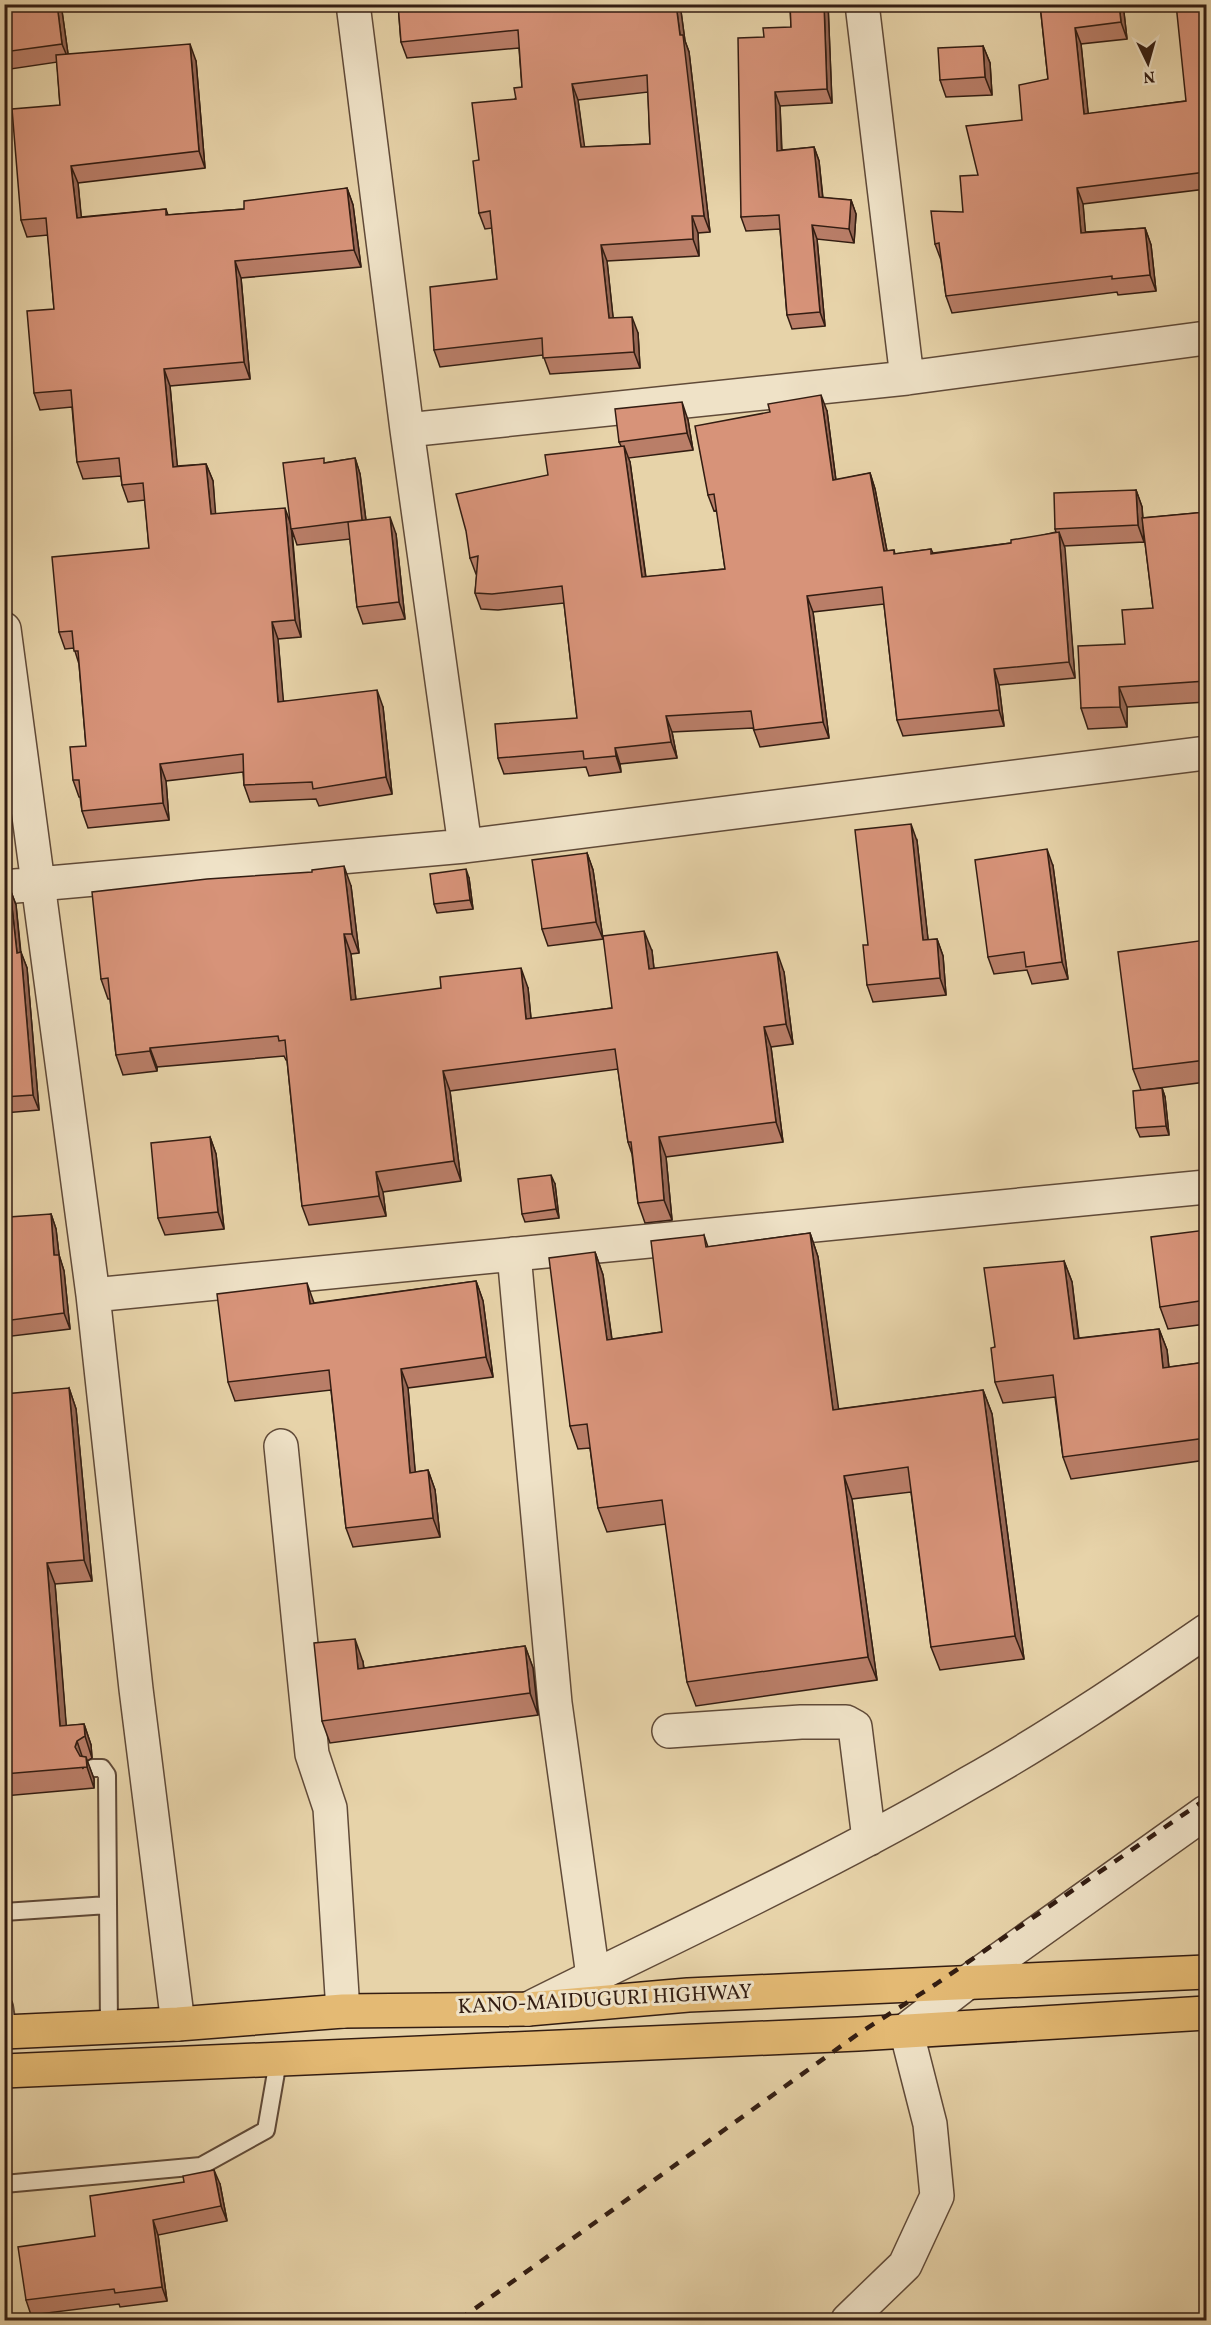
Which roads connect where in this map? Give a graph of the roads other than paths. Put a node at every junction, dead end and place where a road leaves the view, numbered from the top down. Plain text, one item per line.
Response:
1 (353, 4) edge
2 (862, 4) edge
3 (1206, 338) edge
4 (907, 378) junction
5 (407, 430) junction
6 (4, 629) edge
7 (1206, 753) edge
8 (465, 846) junction
9 (37, 885) junction
10 (4, 887) edge
11 (1206, 1187) edge
12 (514, 1254) junction
13 (93, 1295) junction
14 (280, 1446) dead end
15 (1206, 1631) edge
16 (669, 1731) dead end
17 (93, 1768) dead end
18 (1206, 1812) edge
19 (869, 1839) junction
20 (108, 1905) junction
21 (4, 1912) edge
22 (1206, 1972) edge
23 (593, 1976) junction
24 (968, 1982) junction
25 (528, 2008) junction
26 (343, 2011) junction
27 (1206, 2013) edge
28 (6, 2024) edge
29 (178, 2024) junction
30 (109, 2027) junction
31 (906, 2030) junction
32 (278, 2061) junction
33 (4, 2071) edge
34 (4, 2184) edge
35 (848, 2320) edge

1 - 5 street
2 - 4 street
3 - 4 street
4 - 5 street
5 - 8 street
6 - 9 street
7 - 8 street
8 - 9 street
9 - 10 street
9 - 13 street
11 - 12 street
12 - 13 street
12 - 23 street
13 - 29 street
14 - 26 street
15 - 19 street
16 - 19 street
17 - 20 lane
18 - 24 street
19 - 23 street
20 - 21 lane
20 - 30 lane
22 - 24 highway, KANO-MAIDUGURI HIGHWAY
23 - 25 street
24 - 25 highway, KANO-MAIDUGURI HIGHWAY
24 - 31 street
25 - 26 highway, KANO-MAIDUGURI HIGHWAY
26 - 29 highway, KANO-MAIDUGURI HIGHWAY
27 - 31 highway
28 - 30 highway, KANO-MAIDUGURI HIGHWAY
29 - 30 highway, KANO-MAIDUGURI HIGHWAY
31 - 32 highway
31 - 35 street
32 - 33 highway
32 - 34 lane

